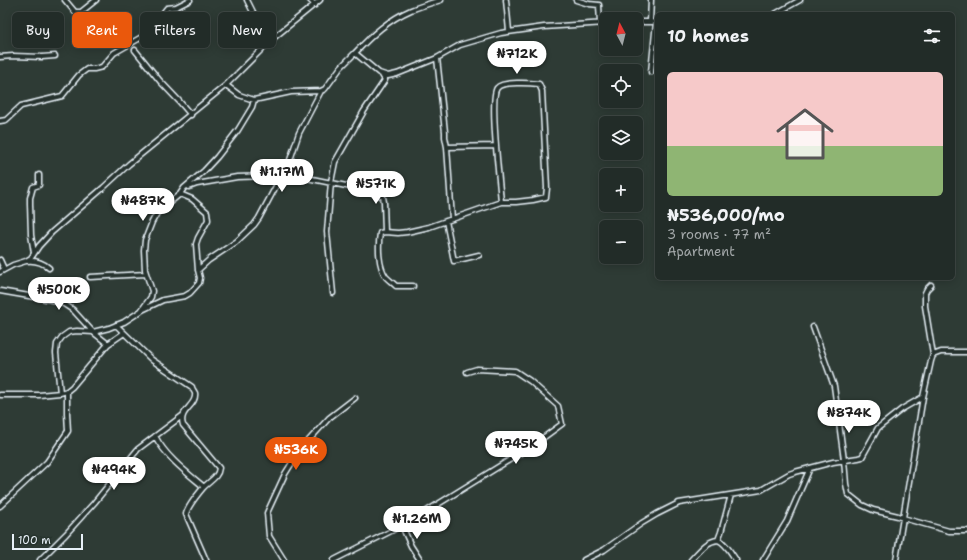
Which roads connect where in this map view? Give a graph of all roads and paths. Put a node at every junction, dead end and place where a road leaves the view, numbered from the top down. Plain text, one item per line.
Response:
1 (65, 0) edge
2 (96, 0) edge
3 (190, 0) edge
4 (247, 0) edge
5 (310, 0) edge
6 (320, 0) edge
7 (441, 0) edge
8 (506, 0) edge
9 (576, 0) edge
10 (598, 0) edge
11 (651, 0) edge
12 (800, 0) edge
13 (427, 2) edge
14 (315, 5) junction
15 (599, 5) junction
16 (253, 12) edge
17 (599, 12) edge
18 (779, 12) edge
19 (643, 22) edge
20 (650, 22) junction
21 (655, 22) edge
22 (599, 23) edge
23 (509, 31) junction
24 (655, 32) edge
25 (276, 36) edge
26 (263, 48) edge
27 (135, 50) dead end
28 (355, 53) junction
29 (55, 56) dead end
30 (0, 57) edge
31 (437, 58) junction
32 (651, 72) dead end
33 (382, 75) junction
34 (226, 85) junction
35 (321, 91) junction
36 (254, 100) junction
37 (191, 115) junction
38 (0, 121) edge
39 (496, 146) junction
40 (446, 147) junction
41 (283, 173) junction
42 (39, 175) dead end
43 (330, 182) junction
44 (184, 188) junction
45 (180, 194) junction
46 (501, 202) junction
47 (452, 219) junction
48 (446, 221) junction
49 (384, 232) junction
50 (34, 253) junction
51 (479, 255) dead end
52 (0, 260) edge
53 (26, 261) junction
54 (49, 268) dead end
55 (2, 270) edge
56 (198, 270) junction
57 (146, 274) junction
58 (90, 277) dead end
59 (931, 285) dead end
60 (413, 286) dead end
61 (0, 291) edge
62 (333, 293) dead end
63 (141, 311) junction
64 (116, 325) junction
65 (813, 327) dead end
66 (93, 332) junction
67 (124, 333) junction
68 (108, 344) junction
69 (967, 352) edge
70 (933, 355) junction
71 (467, 372) dead end
72 (67, 391) junction
73 (60, 393) junction
74 (0, 395) edge
75 (923, 397) junction
76 (355, 398) dead end
77 (183, 415) junction
78 (155, 436) junction
79 (844, 460) junction
80 (810, 468) junction
81 (204, 487) junction
82 (731, 495) junction
83 (0, 506) edge
84 (903, 518) junction
85 (402, 526) junction
86 (967, 531) edge
87 (718, 540) junction
88 (337, 559) edge
89 (40, 560) edge
90 (206, 560) edge
91 (284, 560) edge
92 (420, 560) edge
93 (584, 560) edge
94 (691, 560) edge
95 (736, 560) edge
96 (763, 560) edge
97 (896, 560) edge

1 - 2 street
3 - 38 street
4 - 16 street
5 - 14 street
6 - 14 street
7 - 13 street
8 - 23 street
9 - 15 street
10 - 15 street
11 - 20 street
12 - 18 street
13 - 28 street
14 - 25 street
15 - 17 street
19 - 20 street
20 - 21 street
22 - 23 street
23 - 31 street
24 - 32 street
26 - 34 street
27 - 37 street
28 - 33 street
28 - 35 street
29 - 30 street
31 - 33 street
31 - 40 street
33 - 43 street
34 - 36 street
34 - 37 street
35 - 36 street
35 - 41 street
36 - 44 street
37 - 50 street
39 - 40 street
39 - 46 street
39 - 46 street
40 - 47 street
41 - 43 street
41 - 44 street
41 - 56 street
42 - 50 street
43 - 49 street
43 - 62 street
44 - 45 street
45 - 56 street
45 - 57 street
46 - 47 street
47 - 48 street
48 - 49 street
48 - 51 street
49 - 60 street
50 - 53 street
52 - 55 street
53 - 54 street
53 - 55 street
56 - 63 street
57 - 58 street
57 - 63 street
59 - 70 street
61 - 66 street
63 - 64 street
64 - 66 street
64 - 67 street
65 - 79 street
66 - 68 street
66 - 73 street
67 - 68 street
67 - 77 street
68 - 72 street
69 - 70 street
70 - 75 street
71 - 85 street
72 - 73 street
72 - 83 street
73 - 74 street
75 - 79 street
75 - 84 street
76 - 91 street
77 - 78 street
77 - 81 street
78 - 81 street
78 - 89 street
79 - 80 street
79 - 84 street
80 - 82 street
80 - 96 street
81 - 90 street
82 - 87 street
82 - 93 street
84 - 86 street
84 - 97 street
85 - 88 street
85 - 92 street
87 - 94 street
87 - 95 street

